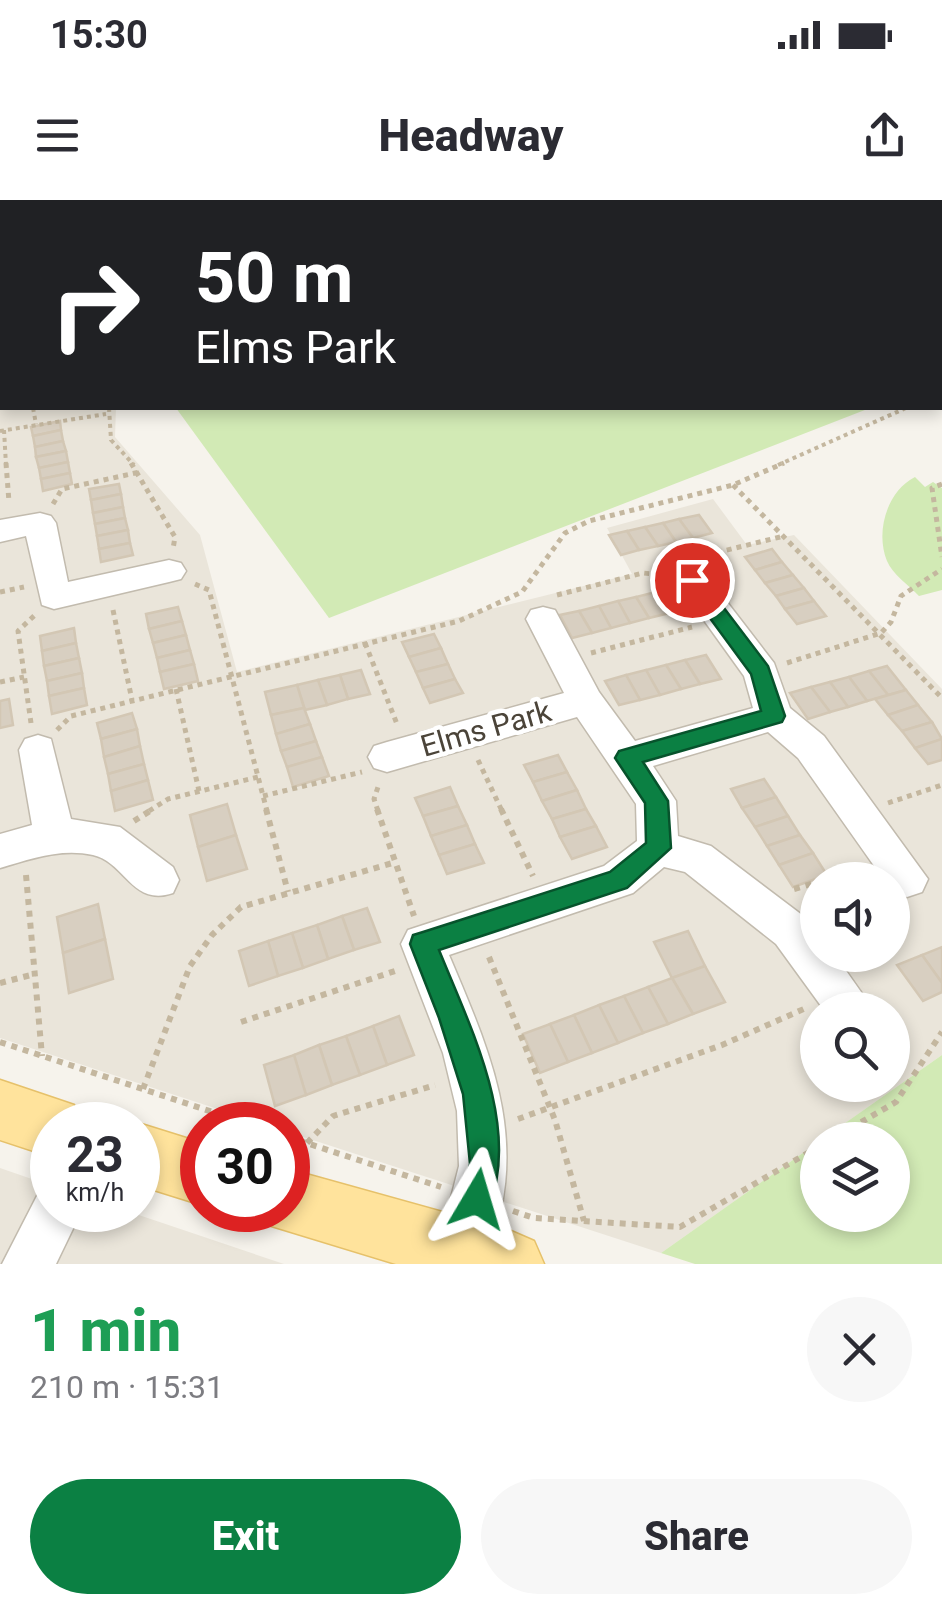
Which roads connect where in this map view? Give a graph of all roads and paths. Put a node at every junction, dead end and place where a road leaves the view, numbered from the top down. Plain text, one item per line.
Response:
1 (33, 410) edge
2 (108, 410) edge
3 (902, 410) edge
4 (36, 425) junction
5 (2, 431) edge
6 (3, 450) edge
7 (140, 472) junction
8 (942, 484) edge
9 (733, 485) junction
10 (17, 528) edge
11 (784, 536) junction
12 (942, 558) edge
13 (942, 569) edge
14 (170, 571) junction
15 (692, 580) junction
16 (108, 585) junction
17 (54, 597) junction
18 (546, 608) joint
19 (722, 620) junction
20 (881, 633) junction
21 (365, 643) junction
22 (564, 660) junction
23 (761, 672) junction
24 (232, 675) junction
25 (24, 677) junction
26 (0, 682) edge
27 (176, 689) junction
28 (942, 698) edge
29 (132, 700) junction
30 (586, 701) junction
31 (774, 716) junction
32 (466, 734) junction
33 (38, 750) junction
34 (397, 754) junction
35 (627, 758) junction
36 (258, 777) junction
37 (942, 786) edge
38 (200, 791) junction
39 (263, 796) junction
40 (858, 812) junction
41 (106, 838) junction
42 (25, 843) edge
43 (658, 848) junction
44 (396, 862) junction
45 (894, 862) edge
46 (158, 880) dead end
47 (288, 892) junction
48 (546, 904) junction
49 (476, 926) junction
50 (426, 952) junction
51 (34, 974) junction
52 (0, 983) edge
53 (838, 992) edge
54 (800, 1018) edge
55 (241, 1022) dead end
56 (942, 1032) edge
57 (0, 1042) edge
58 (42, 1056) junction
59 (471, 1074) junction
60 (143, 1089) junction
61 (182, 1102) edge
62 (554, 1108) junction
63 (0, 1110) edge
64 (30, 1119) edge
65 (861, 1122) edge
66 (481, 1129) junction
67 (310, 1152) edge
68 (800, 1157) edge
69 (310, 1177) edge
70 (310, 1177) edge
71 (584, 1221) junction
72 (45, 1232) edge
73 (484, 1237) edge
74 (28, 1264) edge

1 - 4 path
2 - 4 path
2 - 7 path
3 - 9 path
4 - 5 path
5 - 6 path
6 - 10 path
7 - 10 path
7 - 14 path
8 - 12 path
9 - 11 path
9 - 21 path
10 - 17 street
11 - 15 path
11 - 20 path
13 - 20 path
14 - 16 street
14 - 24 path
15 - 18 path
15 - 19 street
16 - 17 street
16 - 29 path
17 - 25 path
18 - 22 street, Elms Park
19 - 22 path
19 - 23 street
20 - 23 path
20 - 28 path
21 - 24 path
21 - 34 path
22 - 30 street, Elms Park
23 - 31 street
24 - 27 path
24 - 36 path
25 - 26 path
25 - 33 path
27 - 29 path
27 - 38 path
29 - 33 path
30 - 32 street, Elms Park
30 - 35 street, Elms Park
31 - 35 street
31 - 40 street
32 - 34 street, Elms Park
32 - 48 path
33 - 42 street
34 - 39 path
34 - 44 path
35 - 43 street, Elms Park
36 - 38 path
36 - 39 path
37 - 40 path
38 - 41 path
39 - 47 path
40 - 45 street
41 - 42 street
41 - 46 street
42 - 51 path
43 - 48 street
43 - 53 street
44 - 47 path
44 - 50 path
47 - 60 path
48 - 49 street
49 - 50 street
49 - 62 path
50 - 55 path
50 - 59 street
51 - 52 path
51 - 58 path
54 - 62 path
56 - 65 path
57 - 58 path
58 - 60 path
59 - 66 street
59 - 67 path
60 - 61 path
62 - 66 path
62 - 71 path
63 - 64 main road
66 - 73 street
68 - 71 path
69 - 73 main road
70 - 73 path
71 - 73 path
72 - 74 street

